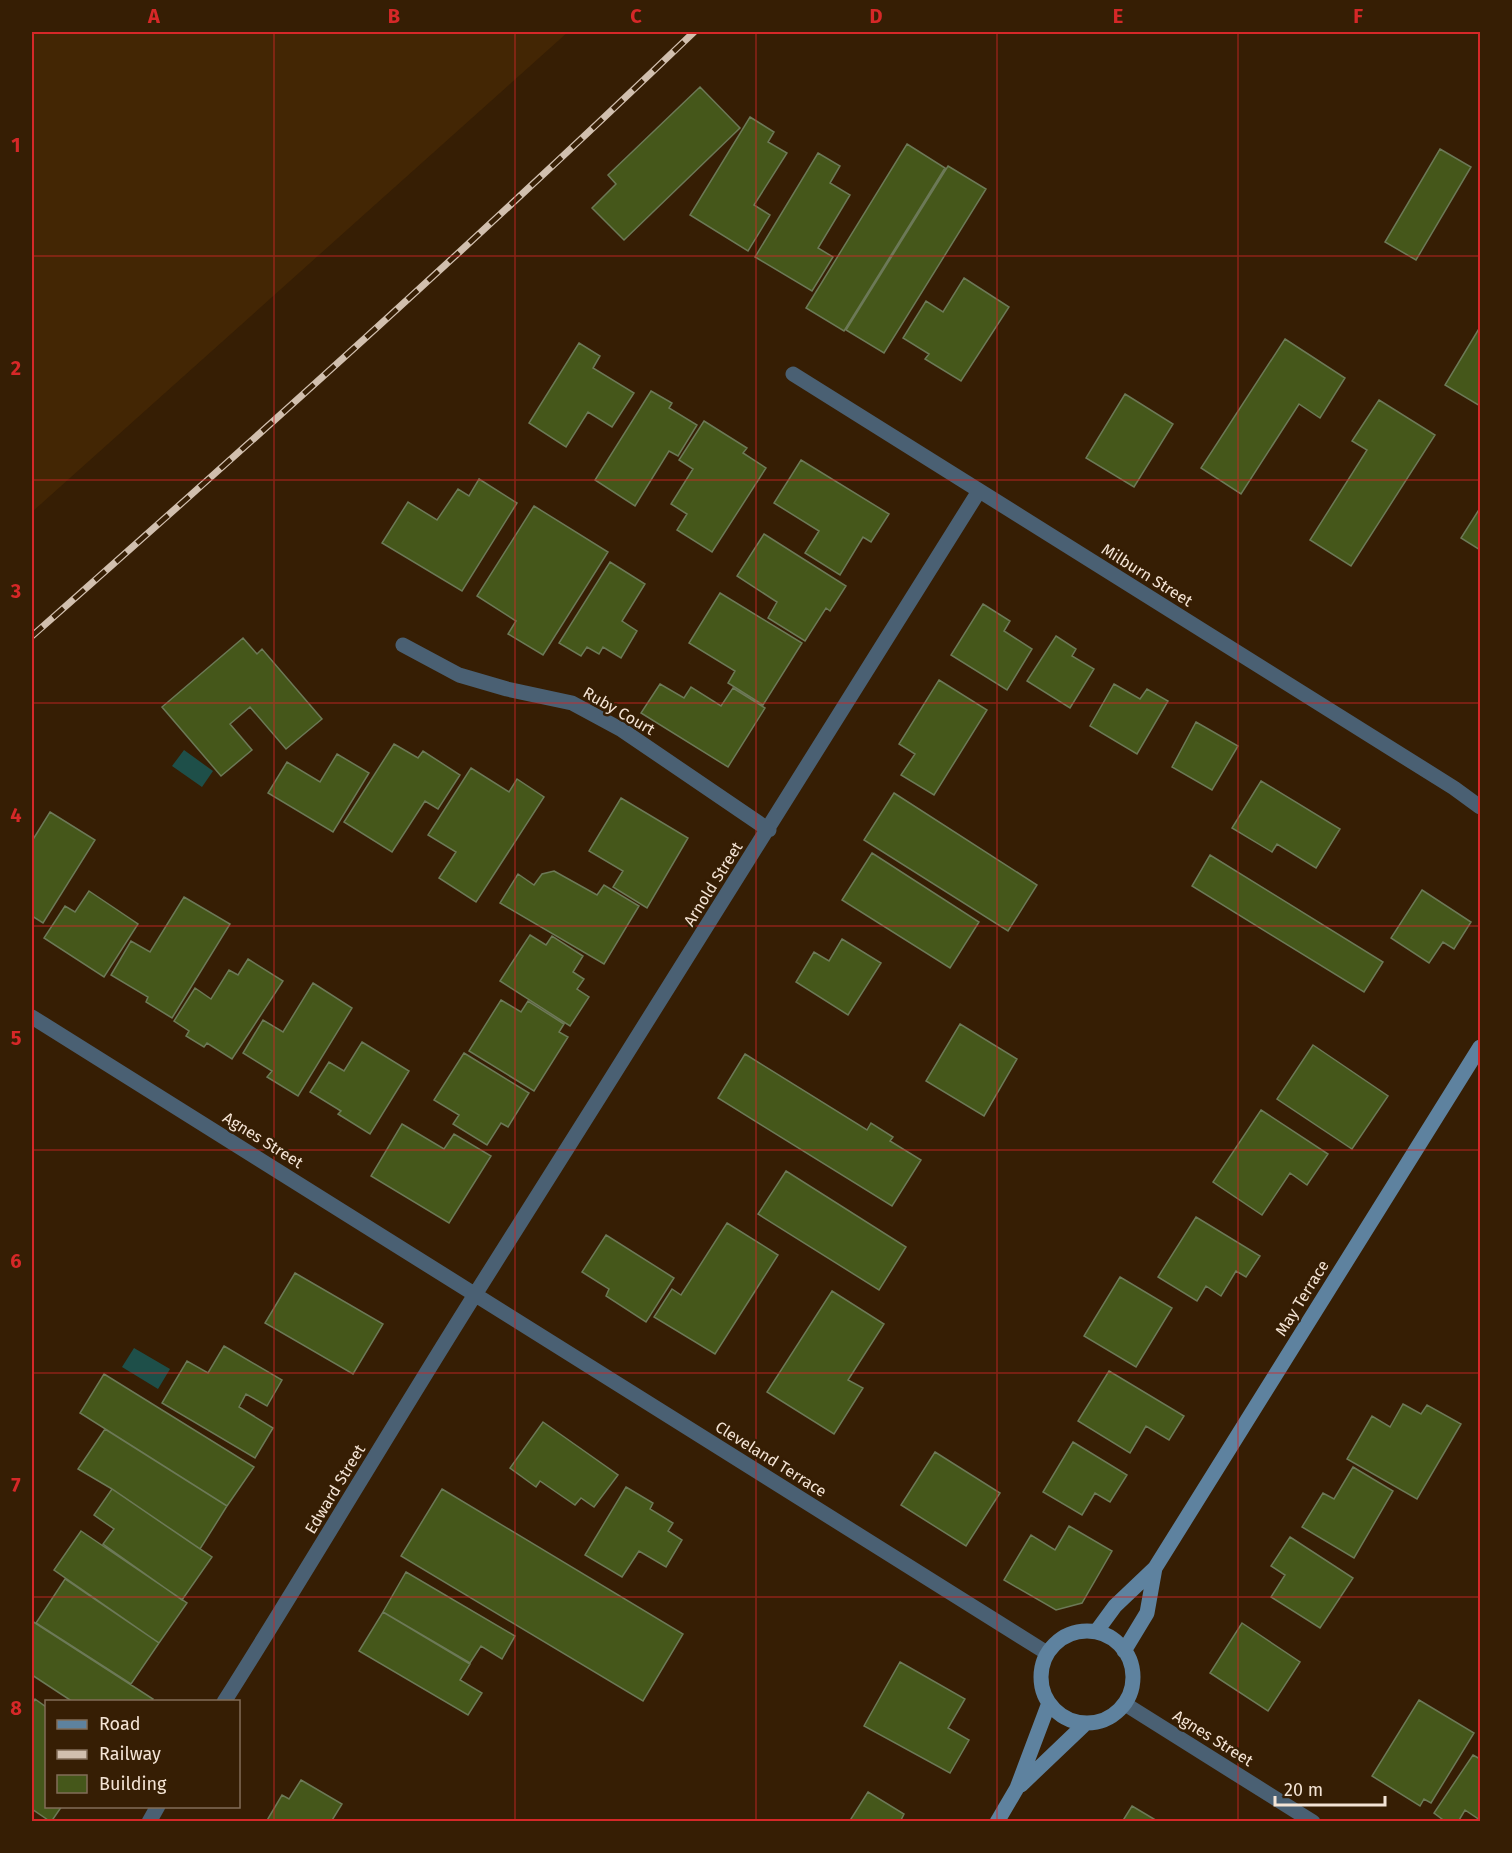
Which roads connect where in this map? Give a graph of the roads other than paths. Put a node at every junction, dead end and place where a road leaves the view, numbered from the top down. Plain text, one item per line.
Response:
1 (793, 374) dead end
2 (979, 491) junction
3 (403, 645) dead end
4 (1480, 807) edge
5 (769, 830) junction
6 (32, 1017) edge
7 (1480, 1047) edge
8 (475, 1294) junction
9 (1155, 1568) junction
10 (1096, 1632) junction
11 (1124, 1651) junction
12 (1047, 1653) junction
13 (225, 1700) edge
14 (1049, 1703) junction
15 (1125, 1704) junction
16 (1086, 1723) junction
17 (1017, 1788) junction
18 (157, 1808) edge
19 (149, 1821) edge
20 (997, 1821) edge
21 (1313, 1821) edge

1 - 2 street, Milburn Street
2 - 4 street, Milburn Street
2 - 5 street, Arnold Street
3 - 5 street, Ruby Court
5 - 8 street, Arnold Street
6 - 8 street, Agnes Street
7 - 9 street, May Terrace
8 - 12 street, Cleveland Terrace
8 - 13 street, Edward Street
9 - 10 street, May Terrace
9 - 11 street, May Terrace
10 - 11 street
10 - 12 street
11 - 15 street
12 - 14 street
14 - 16 street
14 - 17 street
15 - 16 street
15 - 21 street, Agnes Street
16 - 17 street
17 - 20 street
18 - 19 street

